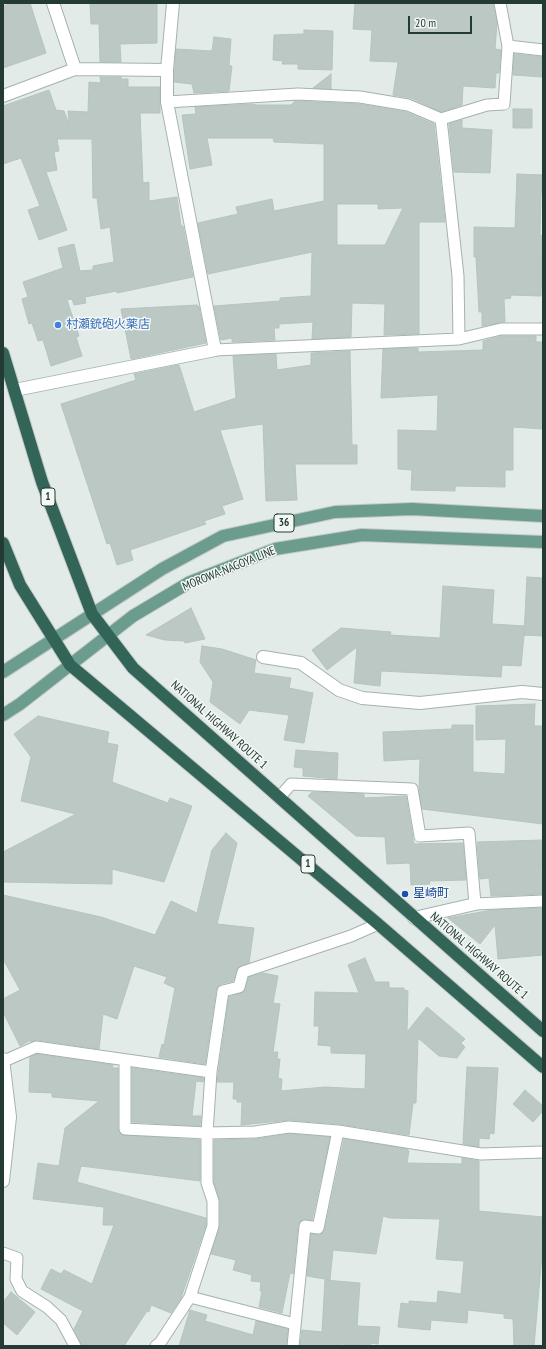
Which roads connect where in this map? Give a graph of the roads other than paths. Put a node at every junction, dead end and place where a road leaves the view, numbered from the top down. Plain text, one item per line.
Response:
1 (53, 3) edge
2 (173, 3) edge
3 (500, 3) edge
4 (508, 46) junction
5 (543, 50) edge
6 (75, 69) junction
7 (167, 70) junction
8 (3, 96) edge
9 (167, 102) junction
10 (441, 119) junction
11 (543, 329) edge
12 (459, 339) junction
13 (215, 350) junction
14 (3, 353) edge
15 (15, 390) junction
16 (543, 516) edge
17 (543, 542) edge
18 (3, 543) edge
19 (92, 614) junction
20 (107, 634) junction
21 (54, 639) junction
22 (263, 657) dead end
23 (70, 664) junction
24 (3, 672) edge
25 (543, 694) edge
26 (3, 715) edge
27 (279, 798) junction
28 (543, 900) edge
29 (475, 904) junction
30 (414, 918) junction
31 (378, 924) junction
32 (543, 1031) edge
33 (3, 1060) edge
34 (126, 1060) junction
35 (543, 1067) edge
36 (211, 1072) junction
37 (338, 1131) junction
38 (207, 1133) junction
39 (543, 1152) edge
40 (3, 1181) edge
41 (3, 1253) edge
42 (190, 1297) junction
43 (294, 1324) junction
44 (75, 1346) edge
45 (156, 1346) edge
46 (293, 1346) edge

1 - 6 street
2 - 7 street
3 - 4 lane
4 - 5 lane
4 - 10 lane
6 - 7 street
6 - 8 street
7 - 9 street
9 - 10 lane
9 - 13 street
10 - 12 lane
11 - 12 lane
12 - 13 lane
13 - 15 street
14 - 15 highway, NATIONAL HIGHWAY ROUTE 1 / 1
15 - 19 highway, NATIONAL HIGHWAY ROUTE 1 / 1
16 - 19 main road, 36
17 - 20 main road, MOROWA-NAGOYA LINE / 36
18 - 21 highway, 1
19 - 20 highway, NATIONAL HIGHWAY ROUTE 1 / 1
19 - 21 main road, 36
20 - 23 main road, MOROWA-NAGOYA LINE / 36
20 - 27 highway, NATIONAL HIGHWAY ROUTE 1 / 1
21 - 23 highway, 1
21 - 24 main road, 36
22 - 25 street
23 - 26 main road, MOROWA-NAGOYA LINE / 36
23 - 31 highway, 1
27 - 29 lane
27 - 30 highway, NATIONAL HIGHWAY ROUTE 1 / 1
28 - 29 lane
29 - 30 street
30 - 32 highway, NATIONAL HIGHWAY ROUTE 1 / 1
31 - 35 highway, 1
31 - 36 lane
33 - 34 lane
33 - 40 street
34 - 36 lane
34 - 38 lane
36 - 38 lane
37 - 38 lane
37 - 39 lane
37 - 43 lane
38 - 42 lane
41 - 44 lane
42 - 43 lane
42 - 45 lane
43 - 46 lane

